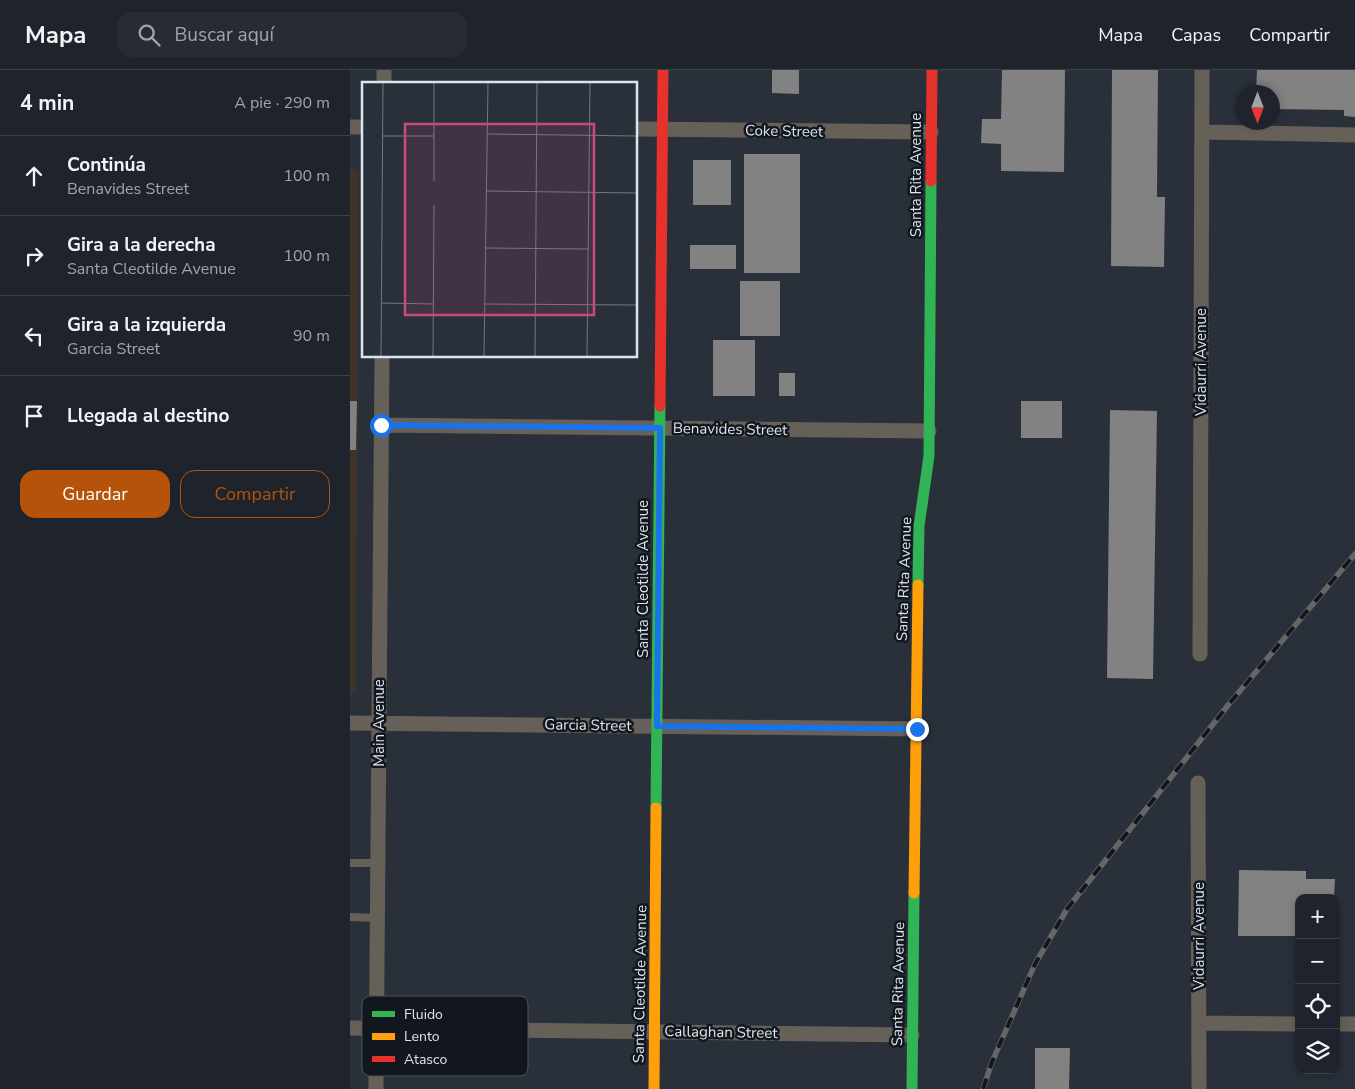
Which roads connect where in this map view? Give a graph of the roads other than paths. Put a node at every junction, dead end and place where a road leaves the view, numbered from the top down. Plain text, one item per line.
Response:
1 (663, 70) edge
2 (932, 70) edge
3 (1202, 70) edge
4 (638, 129) edge
5 (662, 130) junction
6 (931, 132) junction
7 (1202, 132) junction
8 (1355, 135) edge
9 (382, 358) edge
10 (381, 425) junction
11 (660, 428) junction
12 (929, 431) junction
13 (1200, 654) dead end
14 (350, 723) edge
15 (378, 723) junction
16 (657, 726) junction
17 (917, 729) junction
18 (1198, 783) dead end
19 (350, 863) edge
20 (377, 863) junction
21 (350, 917) edge
22 (377, 918) junction
23 (376, 996) edge
24 (1199, 1023) junction
25 (1295, 1024) edge
26 (1340, 1024) edge
27 (1355, 1024) edge
28 (528, 1030) edge
29 (654, 1032) junction
30 (912, 1035) junction
31 (376, 1076) edge
32 (376, 1089) edge
33 (654, 1089) edge
34 (912, 1089) edge
35 (1199, 1089) edge

1 - 5 street, Santa Cleotilde Avenue
2 - 6 street, Santa Rita Avenue
3 - 7 street, Vidaurri Avenue
4 - 5 street, Coke Street
5 - 6 street, Coke Street
5 - 11 street, Santa Cleotilde Avenue
6 - 12 street, Santa Rita Avenue
7 - 8 street
7 - 13 street, Vidaurri Avenue
9 - 10 street, Main Avenue
10 - 11 street, Benavides Street
10 - 15 street, Main Avenue
11 - 12 street, Benavides Street
11 - 16 street, Santa Cleotilde Avenue
12 - 17 street, Santa Rita Avenue
14 - 15 street, Garcia Street
15 - 16 street, Garcia Street
15 - 20 street, Main Avenue
16 - 17 street, Garcia Street
16 - 29 street, Santa Cleotilde Avenue
17 - 30 street, Santa Rita Avenue
18 - 24 street, Vidaurri Avenue
19 - 20 lane
20 - 22 street, Main Avenue
21 - 22 lane
22 - 23 street, Main Avenue
24 - 25 street
24 - 35 street, Vidaurri Avenue
26 - 27 street
28 - 29 street, Callaghan Street
29 - 30 street, Callaghan Street
29 - 33 street, Santa Cleotilde Avenue
30 - 34 street, Santa Rita Avenue
31 - 32 street, Main Avenue

